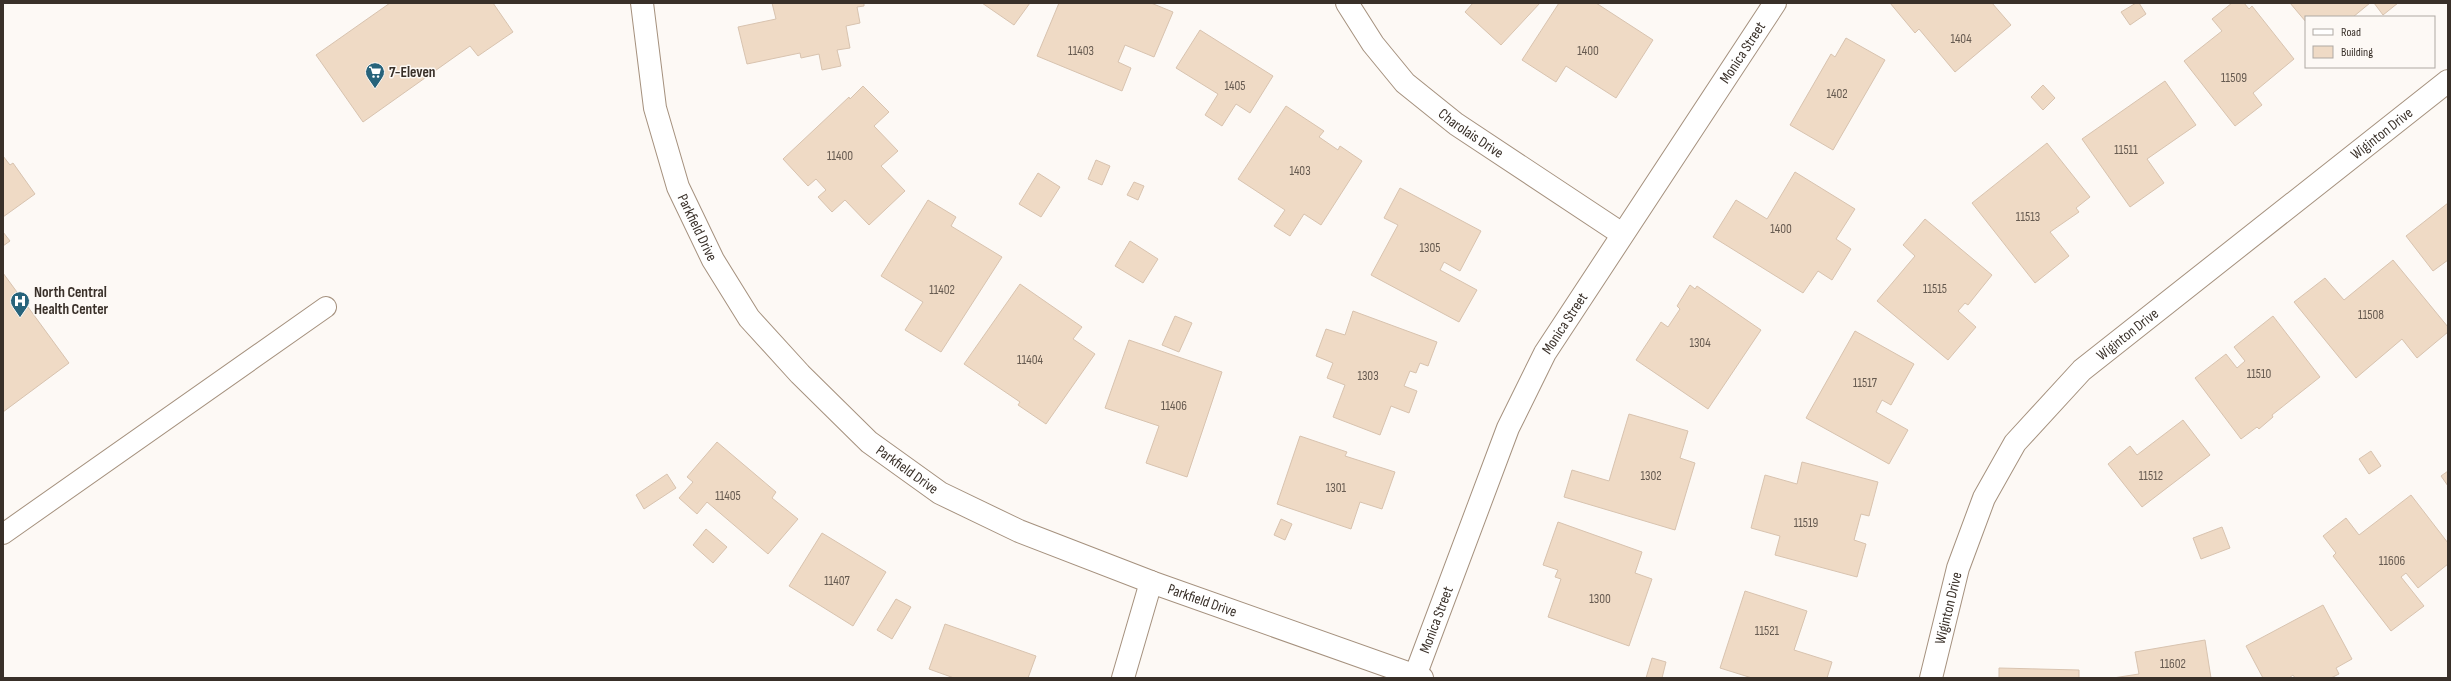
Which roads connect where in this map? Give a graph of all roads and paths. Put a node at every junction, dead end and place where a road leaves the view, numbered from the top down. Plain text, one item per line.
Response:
1 (642, 3) edge
2 (1347, 3) edge
3 (1775, 3) edge
4 (2448, 81) edge
5 (1622, 234) junction
6 (326, 307) dead end
7 (3, 534) edge
8 (1151, 582) junction
9 (1419, 677) edge
10 (1123, 678) edge
11 (1930, 678) edge

1 - 8 street, Parkfield Drive
2 - 5 street, Charolais Drive
3 - 5 street, Monica Street
4 - 11 street, Wiginton Drive
5 - 9 street, Monica Street
6 - 7 lane
8 - 9 street, Parkfield Drive
8 - 10 street

